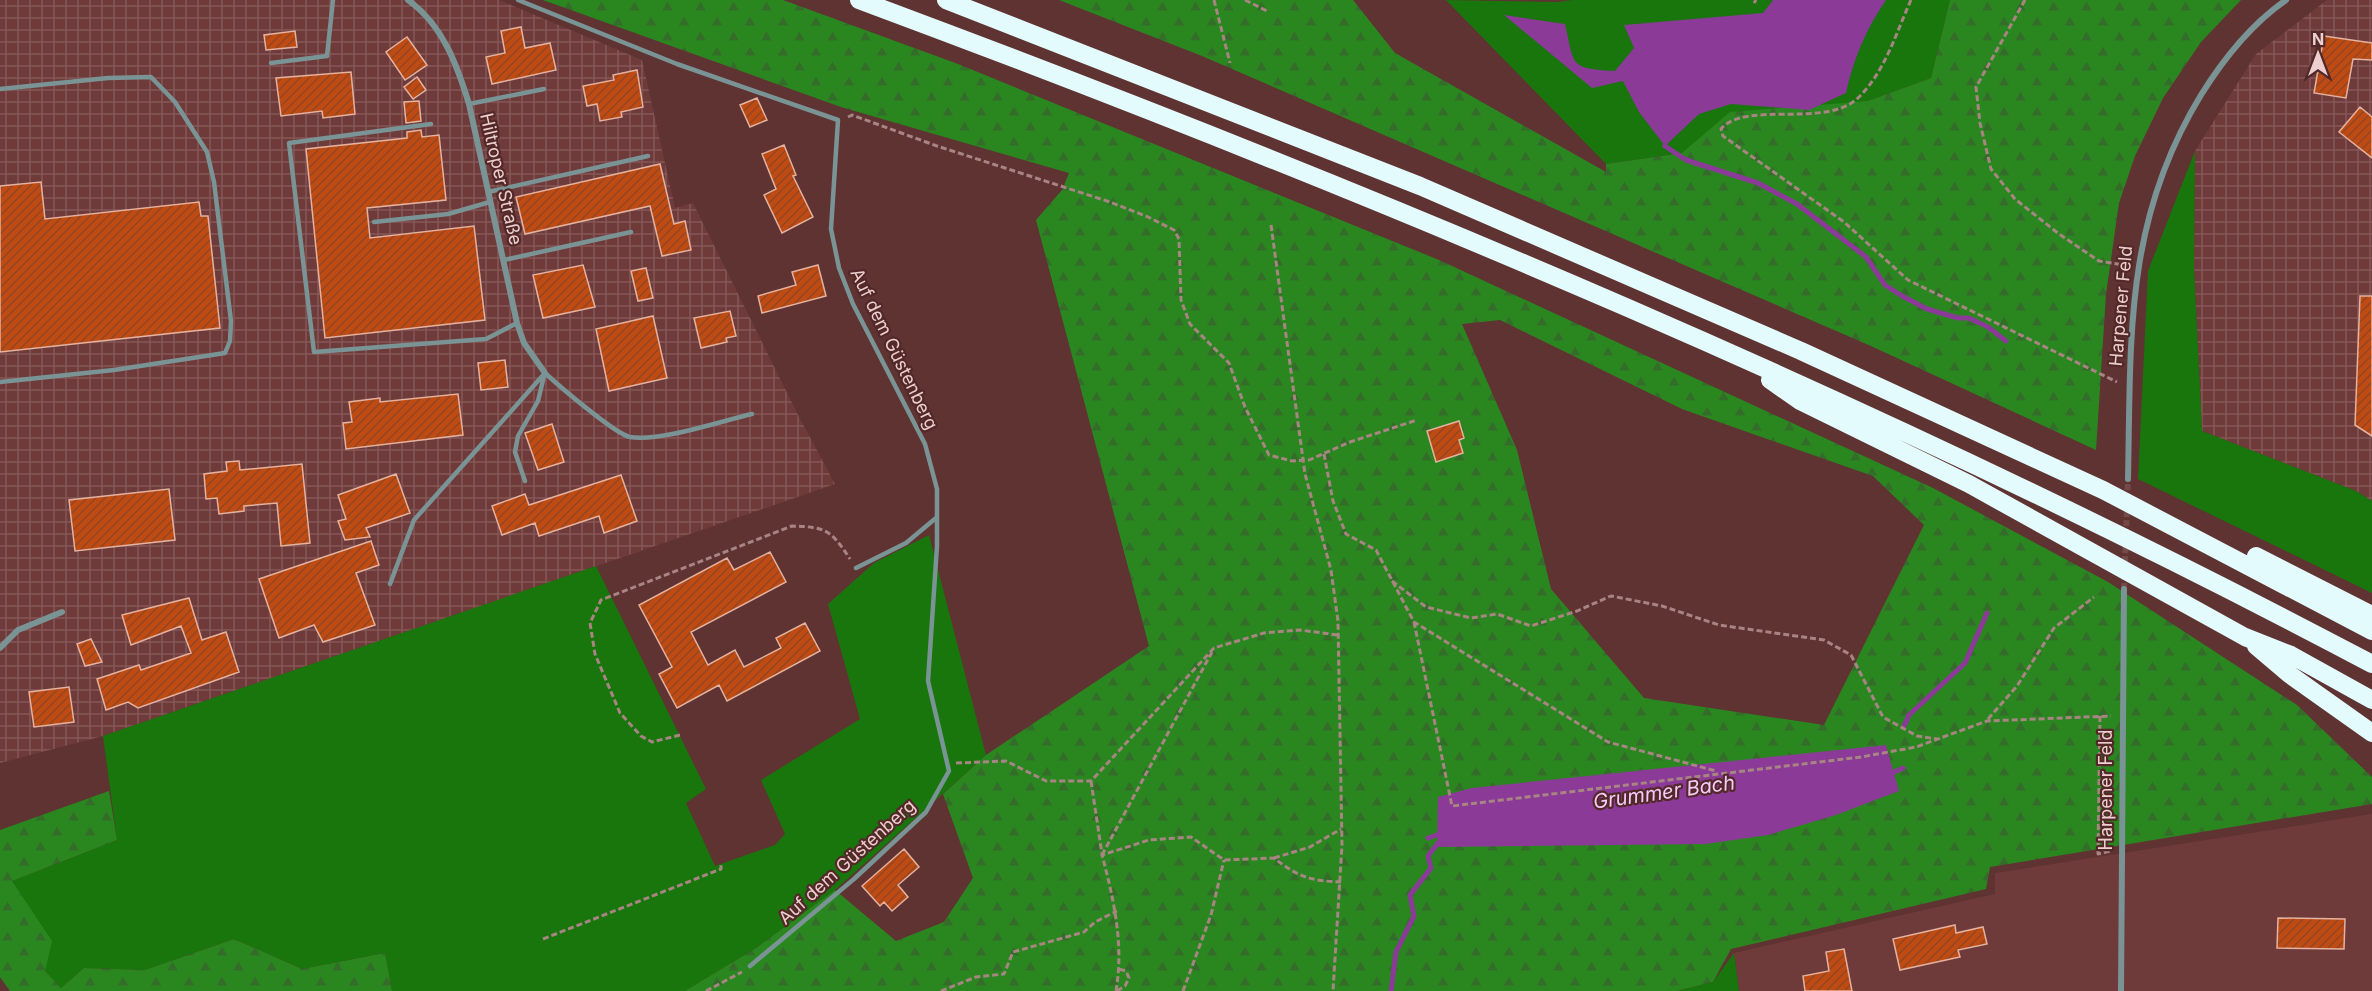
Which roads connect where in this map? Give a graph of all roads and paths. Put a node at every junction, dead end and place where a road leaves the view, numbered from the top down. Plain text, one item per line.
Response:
1 (333, 0) edge
2 (408, 0) edge
3 (518, 0) edge
4 (859, 0) edge
5 (946, 0) edge
6 (1214, 0) edge
7 (1245, 0) edge
8 (1911, 0) edge
9 (2025, 0) edge
10 (2286, 0) edge
11 (1267, 11) dead end
12 (271, 63) dead end
13 (1230, 63) dead end
14 (0, 89) edge
15 (544, 89) dead end
16 (469, 105) junction
17 (838, 120) junction
18 (431, 124) dead end
19 (648, 156) dead end
20 (488, 192) junction
21 (490, 202) junction
22 (374, 222) dead end
23 (1271, 225) dead end
24 (631, 232) dead end
25 (504, 260) junction
26 (2137, 267) junction
27 (517, 323) junction
28 (1728, 352) junction
29 (545, 373) junction
30 (0, 382) edge
31 (2130, 388) junction
32 (752, 414) dead end
33 (1417, 420) dead end
34 (1324, 454) junction
35 (1303, 461) junction
36 (2128, 480) tunnel mouth
37 (525, 481) dead end
38 (2103, 490) junction
39 (936, 519) junction
40 (856, 568) joint
41 (1392, 581) junction
42 (390, 584) dead end
43 (2124, 590) tunnel mouth
44 (2094, 597) dead end
45 (62, 612) dead end
46 (2372, 615) edge
47 (1414, 622) junction
48 (2372, 631) edge
49 (1338, 635) junction
50 (2245, 637) junction
51 (0, 648) edge
52 (1214, 648) junction
53 (2372, 664) edge
54 (2372, 700) edge
55 (2122, 715) junction
56 (2100, 716) junction
57 (1987, 721) junction
58 (2372, 733) edge
59 (680, 735) dead end
60 (1937, 739) junction
61 (948, 764) junction
62 (1719, 772) junction
63 (1091, 782) junction
64 (1342, 828) junction
65 (2121, 849) junction
66 (1102, 855) junction
67 (1274, 858) junction
68 (1224, 860) junction
69 (721, 865) dead end
70 (1341, 882) junction
71 (1117, 911) junction
72 (543, 939) dead end
73 (750, 966) joint
74 (1119, 969) junction
75 (706, 991) edge
76 (940, 991) edge
77 (1116, 991) edge
78 (1183, 991) edge
79 (1333, 991) edge
80 (2121, 991) edge

1 - 12 lane
2 - 16 street, Hiltroper Straße
3 - 17 lane
4 - 28 highway
5 - 38 highway
6 - 13 path
7 - 11 path
8 - 31 path
9 - 26 path
10 - 26 street, Harpener Feld
14 - 30 lane
15 - 16 lane
16 - 20 street, Hiltroper Straße
17 - 35 path
17 - 39 lane, Auf dem Güstenberg
18 - 27 lane
19 - 20 lane
20 - 21 street, Hiltroper Straße
21 - 22 lane
21 - 25 street, Hiltroper Straße
23 - 35 path
24 - 25 lane
25 - 27 street, Hiltroper Straße
26 - 31 street, Harpener Feld
27 - 29 street, Hiltroper Straße
28 - 50 highway
28 - 53 highway
29 - 32 lane
29 - 37 lane
29 - 42 lane
31 - 36 street, Harpener Feld
33 - 34 path
34 - 35 path
34 - 41 path
35 - 49 path
38 - 46 highway
38 - 48 highway
39 - 40 lane
39 - 61 lane, Auf dem Güstenberg
40 - 59 path
41 - 47 path
41 - 60 path
43 - 55 street, Harpener Feld
44 - 57 path
45 - 51 street
47 - 62 path
47 - 62 path
49 - 52 path
49 - 64 path
50 - 54 highway
50 - 58 highway
52 - 63 path
52 - 66 path
55 - 56 path
55 - 65 street, Harpener Feld
56 - 57 path
56 - 65 path
57 - 60 path
60 - 62 path
61 - 63 path
61 - 73 lane, Auf dem Güstenberg
63 - 66 path
64 - 67 path
64 - 70 path
65 - 80 street, Harpener Feld
66 - 68 path
66 - 71 path
67 - 68 path
67 - 70 path
68 - 78 path
69 - 72 path
70 - 79 path
71 - 74 path
71 - 76 path
73 - 75 path
74 - 77 path
74 - 77 path

